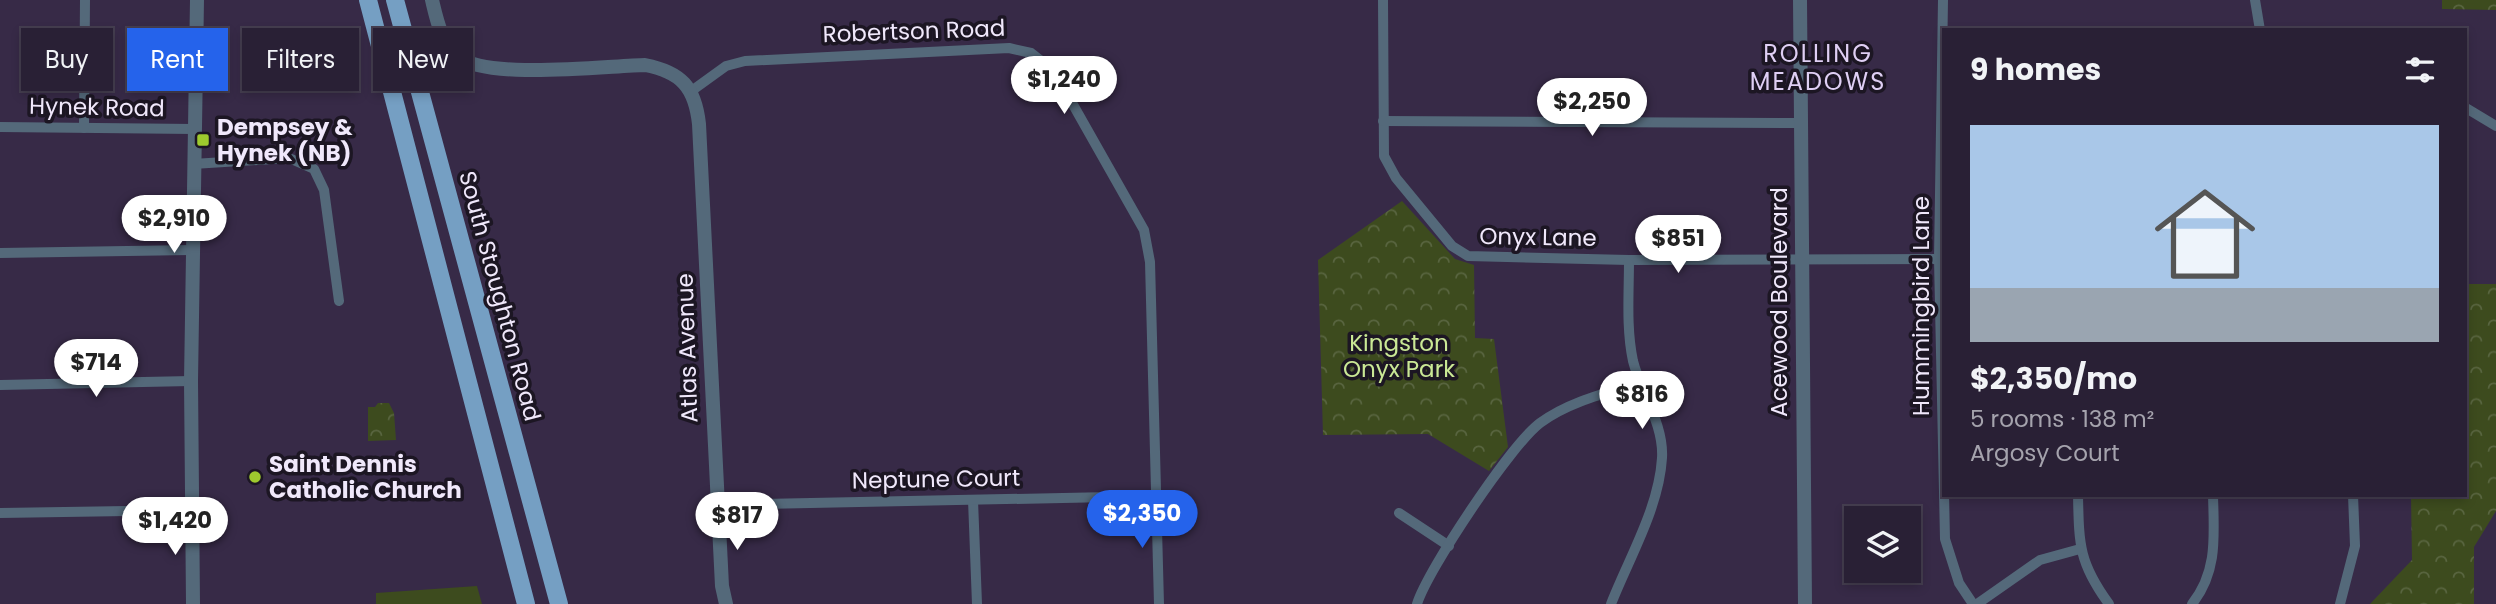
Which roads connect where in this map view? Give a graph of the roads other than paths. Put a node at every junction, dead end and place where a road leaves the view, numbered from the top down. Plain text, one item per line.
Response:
1 (85, 0) edge
2 (197, 0) edge
3 (368, 0) edge
4 (395, 0) edge
5 (432, 0) edge
6 (1383, 0) edge
7 (1800, 0) edge
8 (1943, 0) edge
9 (2255, 0) edge
10 (403, 28) edge
11 (1943, 28) edge
12 (2260, 28) edge
13 (411, 91) edge
14 (420, 91) edge
15 (690, 92) junction
16 (392, 96) junction
17 (2467, 109) edge
18 (1383, 121) junction
19 (1800, 123) junction
20 (2496, 126) edge
21 (0, 127) edge
22 (84, 128) junction
23 (194, 129) junction
24 (193, 164) junction
25 (191, 250) junction
26 (0, 253) edge
27 (1800, 259) junction
28 (1942, 259) edge
29 (1629, 260) junction
30 (339, 301) dead end
31 (191, 381) junction
32 (1639, 383) junction
33 (0, 385) edge
34 (1157, 496) junction
35 (1945, 497) edge
36 (2078, 497) edge
37 (2213, 497) edge
38 (2353, 497) edge
39 (973, 500) junction
40 (717, 505) junction
41 (192, 510) junction
42 (0, 513) edge
43 (1399, 513) dead end
44 (1449, 546) junction
45 (2080, 549) junction
46 (193, 604) edge
47 (526, 604) edge
48 (559, 604) edge
49 (726, 604) edge
50 (976, 604) edge
51 (1159, 604) edge
52 (1417, 604) edge
53 (1611, 604) edge
54 (1805, 604) edge
55 (1975, 604) edge
56 (2109, 604) edge
57 (2192, 604) edge
58 (2340, 604) edge

1 - 22 street
2 - 23 street
3 - 16 main road
4 - 10 main road, South Stoughton Road
5 - 15 street
6 - 18 street, Onyx Lane
7 - 19 street, Acewood Boulevard
8 - 11 street, Hummingbird Lane
9 - 12 street
13 - 16 main road
14 - 48 main road, South Stoughton Road
15 - 34 street, Robertson Road
15 - 40 street, Atlas Avenue
16 - 47 main road
17 - 20 street
18 - 19 street
18 - 29 street, Onyx Lane
19 - 27 street, Acewood Boulevard
21 - 22 street, Hynek Road
22 - 23 street, Hynek Road
23 - 24 street
24 - 25 street
24 - 30 street
25 - 26 street
25 - 31 street
27 - 28 street, Onyx Lane
27 - 29 street, Onyx Lane
27 - 54 street, Acewood Boulevard
29 - 32 street
31 - 33 street
31 - 41 street
32 - 44 street
32 - 53 street
34 - 39 street, Neptune Court
34 - 51 street, Robertson Road
35 - 55 street, Hummingbird Lane
36 - 45 street
37 - 57 street
38 - 58 street
39 - 40 street, Neptune Court
39 - 50 street
40 - 49 street, Atlas Avenue
41 - 42 street
41 - 46 street
43 - 44 street
44 - 52 street
45 - 55 street
45 - 56 street

